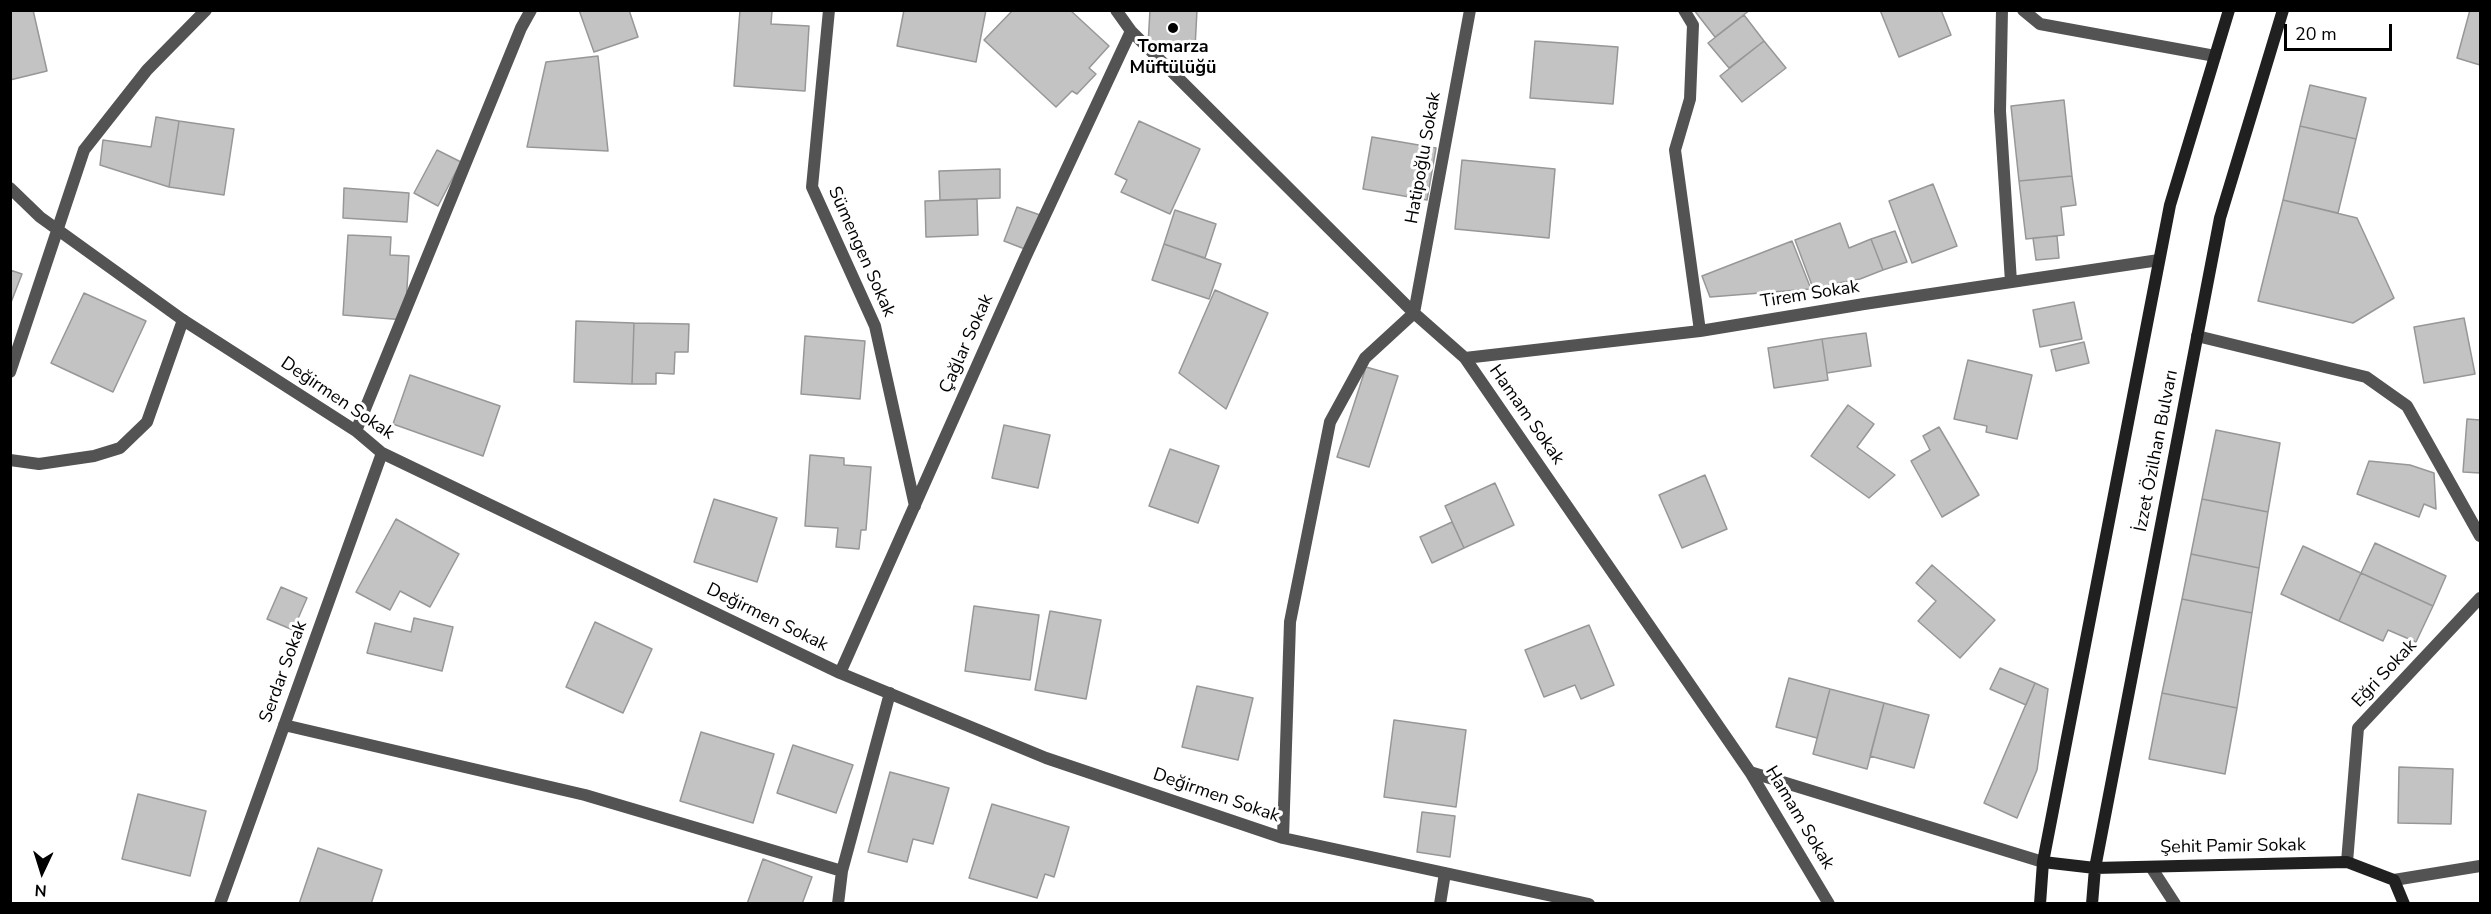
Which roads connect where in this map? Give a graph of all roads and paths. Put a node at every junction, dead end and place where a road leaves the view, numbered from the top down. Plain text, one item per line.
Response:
1 (206, 10) edge
2 (531, 10) edge
3 (829, 10) edge
4 (1116, 10) edge
5 (1470, 10) edge
6 (1684, 10) edge
7 (2002, 10) edge
8 (2023, 10) edge
9 (2229, 10) edge
10 (2283, 10) edge
11 (1131, 31) junction
12 (2215, 56) junction
13 (10, 188) edge
14 (59, 229) junction
15 (2159, 260) junction
16 (2012, 282) junction
17 (1414, 313) junction
18 (183, 320) junction
19 (1700, 331) junction
20 (2197, 336) junction
21 (1465, 358) junction
22 (10, 372) edge
23 (356, 432) junction
24 (382, 453) junction
25 (10, 460) edge
26 (915, 506) junction
27 (2481, 536) edge
28 (2481, 598) edge
29 (840, 673) junction
30 (890, 693) junction
31 (285, 725) junction
32 (1750, 772) junction
33 (1283, 838) junction
34 (2043, 862) junction
35 (2347, 862) junction
36 (2481, 866) edge
37 (2151, 867) junction
38 (2095, 868) junction
39 (842, 871) junction
40 (1445, 873) junction
41 (2394, 879) junction
42 (220, 903) edge
43 (838, 903) edge
44 (1440, 903) edge
45 (1588, 903) edge
46 (1829, 903) edge
47 (2040, 903) edge
48 (2092, 903) edge
49 (2175, 903) edge
50 (2404, 903) edge

1 - 14 street
2 - 23 street
3 - 26 street, Sümengen Sokak
4 - 11 street, Hamam Sokak
5 - 17 street, Hatipoğlu Sokak
6 - 19 street
7 - 16 street
8 - 12 street
9 - 12 main road, İzzet Özilhan Bulvarı
10 - 20 main road, İzzet Özilhan Bulvarı
11 - 17 street, Hamam Sokak
11 - 26 street, Çağlar Sokak
12 - 15 main road, İzzet Özilhan Bulvarı
13 - 14 street, Değirmen Sokak
14 - 18 street, Değirmen Sokak
14 - 22 street
15 - 16 street, Tirem Sokak
15 - 34 main road, İzzet Özilhan Bulvarı
16 - 19 street, Tirem Sokak
17 - 21 street, Hamam Sokak
17 - 33 street
18 - 23 street, Değirmen Sokak
18 - 25 street
19 - 21 street, Tirem Sokak
20 - 27 street
20 - 38 main road, İzzet Özilhan Bulvarı
21 - 32 street, Hamam Sokak
23 - 24 street, Değirmen Sokak
24 - 29 street, Değirmen Sokak
24 - 31 street, Serdar Sokak
26 - 29 street, Çağlar Sokak
28 - 35 street, Eğri Sokak
29 - 30 street, Değirmen Sokak
30 - 33 street, Değirmen Sokak
30 - 39 street
31 - 39 street
31 - 42 street, Serdar Sokak
32 - 34 street
32 - 46 street, Hamam Sokak
33 - 40 street, Değirmen Sokak
34 - 38 main road, Şehit Pamir Sokak
34 - 47 main road, İzzet Özilhan Bulvarı
35 - 37 main road, Şehit Pamir Sokak
35 - 41 main road, Şehit Pamir Sokak
36 - 41 street
37 - 38 main road, Şehit Pamir Sokak
37 - 49 street
38 - 48 main road, İzzet Özilhan Bulvarı
39 - 43 street
40 - 44 street
40 - 45 street, Değirmen Sokak
41 - 50 main road

